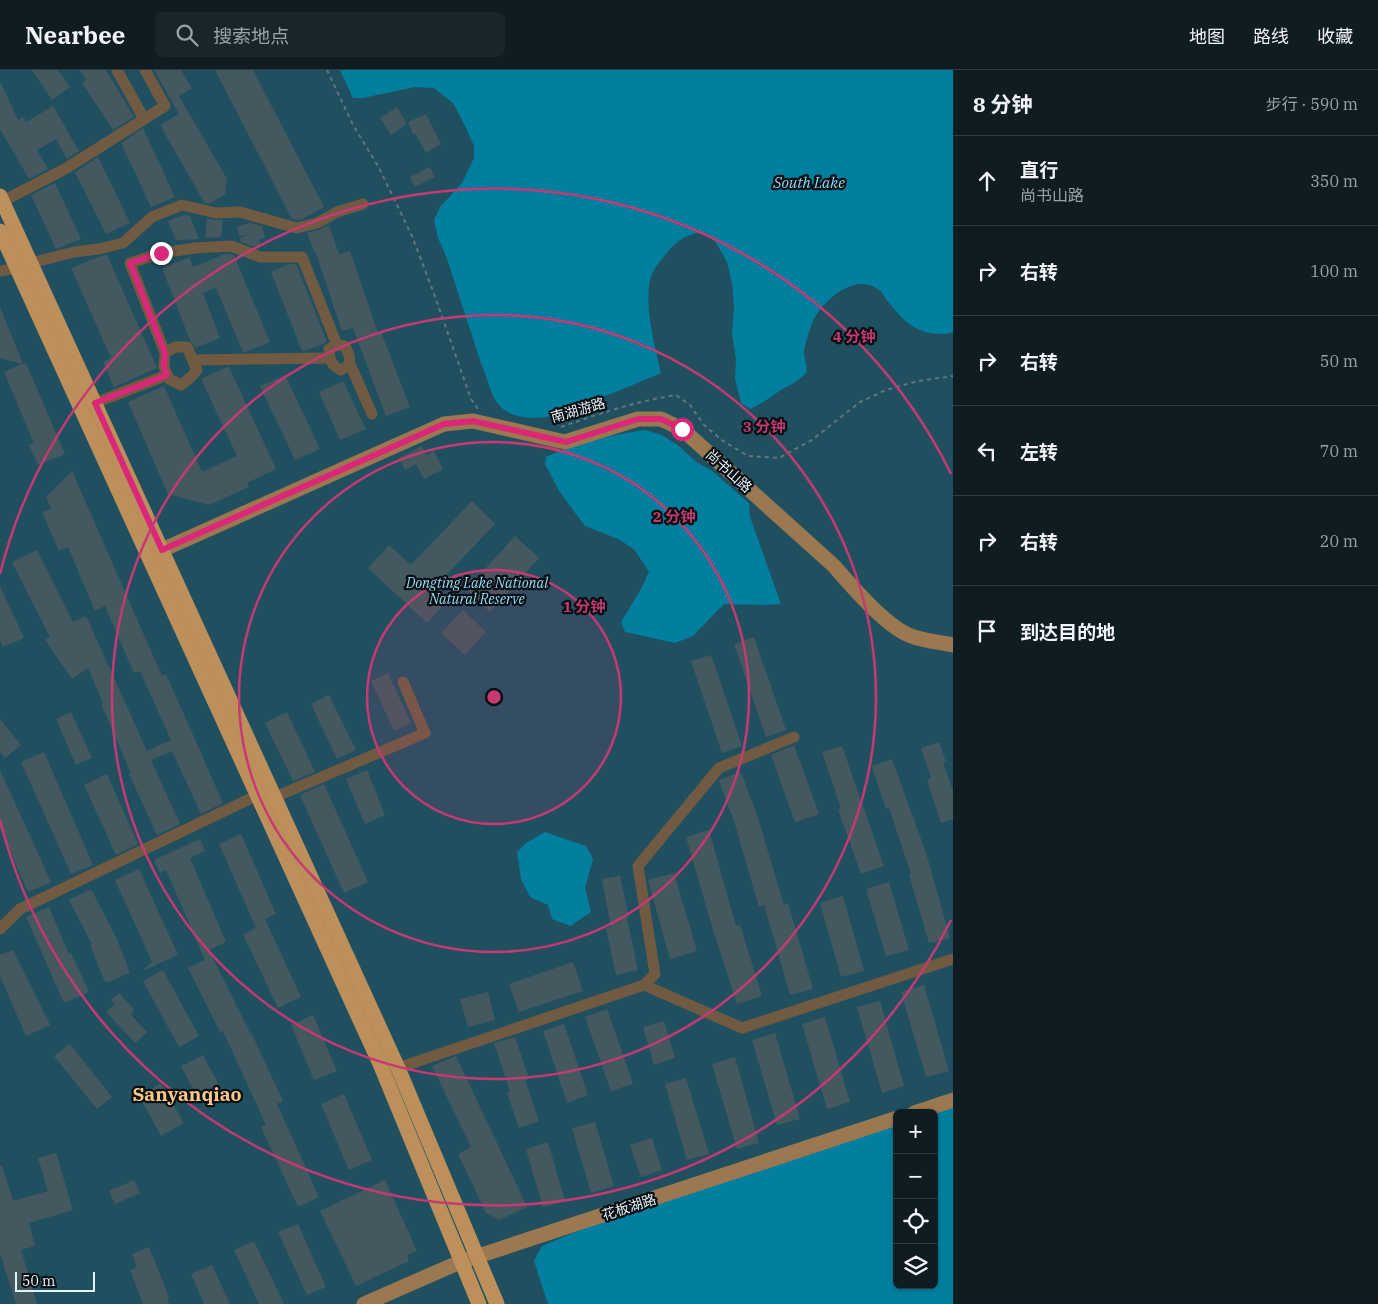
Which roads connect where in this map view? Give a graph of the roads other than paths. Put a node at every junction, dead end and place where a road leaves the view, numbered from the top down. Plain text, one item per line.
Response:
1 (117, 70) edge
2 (146, 70) edge
3 (144, 119) junction
4 (1, 199) edge
5 (363, 204) dead end
6 (0, 231) edge
7 (24, 265) junction
8 (0, 271) edge
9 (337, 344) junction
10 (165, 353) junction
11 (329, 358) junction
12 (193, 360) junction
13 (350, 364) junction
14 (167, 375) junction
15 (95, 403) junction
16 (372, 414) dead end
17 (162, 550) junction
18 (953, 645) edge
19 (403, 682) dead end
20 (794, 737) dead end
21 (258, 795) junction
22 (275, 797) junction
23 (0, 929) edge
24 (953, 959) edge
25 (644, 985) junction
26 (398, 1068) junction
27 (953, 1100) edge
28 (926, 1109) edge
29 (893, 1119) edge
30 (478, 1257) junction
31 (460, 1262) junction
32 (364, 1304) edge
33 (478, 1304) edge
34 (497, 1304) edge

1 - 3 street
2 - 3 street
3 - 4 street
4 - 7 main road
5 - 7 street
6 - 7 main road
7 - 8 street
7 - 15 main road
7 - 21 main road
9 - 10 street
9 - 11 street
9 - 13 street
10 - 12 street
10 - 14 street
11 - 12 street
11 - 13 street
12 - 14 street
13 - 16 street
14 - 15 street
15 - 17 main road
17 - 18 street, 尚书山路
17 - 22 main road
19 - 22 street
20 - 25 street
21 - 23 street
21 - 31 main road
22 - 26 main road
24 - 25 street
25 - 26 street
26 - 30 main road
27 - 28 street
29 - 30 street, 花板湖路
30 - 31 street, 花板湖路
30 - 34 main road
31 - 32 street, 花板湖路
31 - 33 main road

